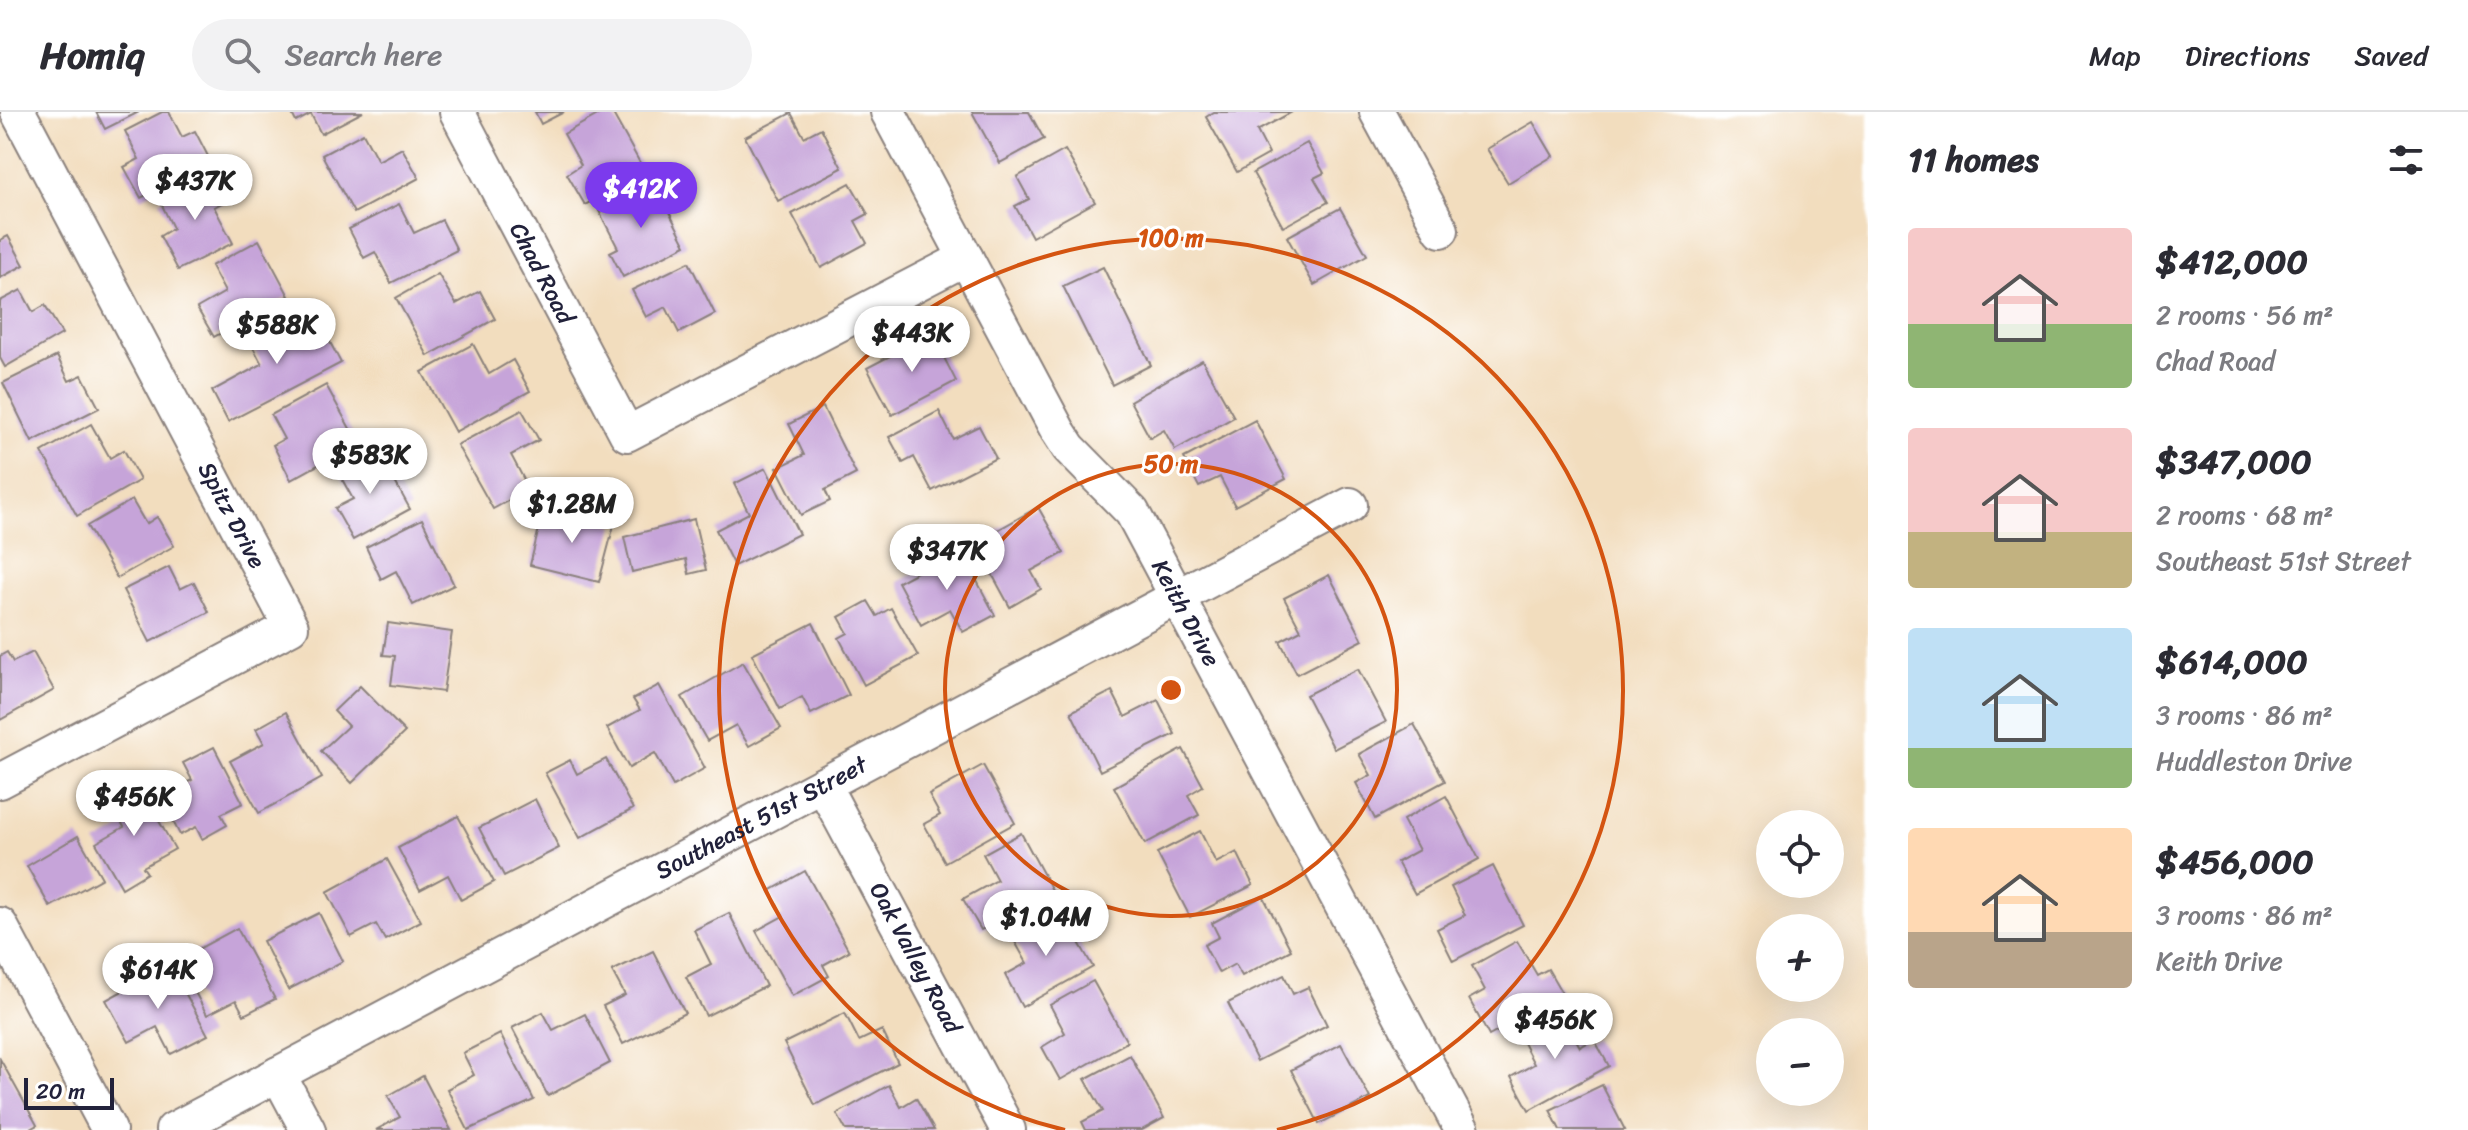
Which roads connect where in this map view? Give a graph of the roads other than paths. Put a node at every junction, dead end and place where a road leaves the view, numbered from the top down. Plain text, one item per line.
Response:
1 (18, 112) edge
2 (457, 112) edge
3 (888, 112) edge
4 (1377, 112) edge
5 (1441, 230) dead end
6 (966, 258) junction
7 (1350, 505) dead end
8 (1178, 597) junction
9 (0, 781) edge
10 (823, 785) junction
11 (0, 925) edge
12 (278, 1074) junction
13 (109, 1130) edge
14 (173, 1130) edge
15 (308, 1130) edge
16 (1008, 1130) edge
17 (1462, 1130) edge

1 - 9 street, Spitz Drive
2 - 6 street, Chad Road
3 - 6 street, Keith Drive
4 - 5 street
6 - 8 street, Keith Drive
7 - 8 street, Southeast 51st Street
8 - 10 street, Southeast 51st Street
8 - 17 street, Keith Drive
10 - 12 street, Southeast 51st Street
10 - 16 street, Oak Valley Road
11 - 13 street
12 - 14 street, Southeast 51st Street
12 - 15 street

